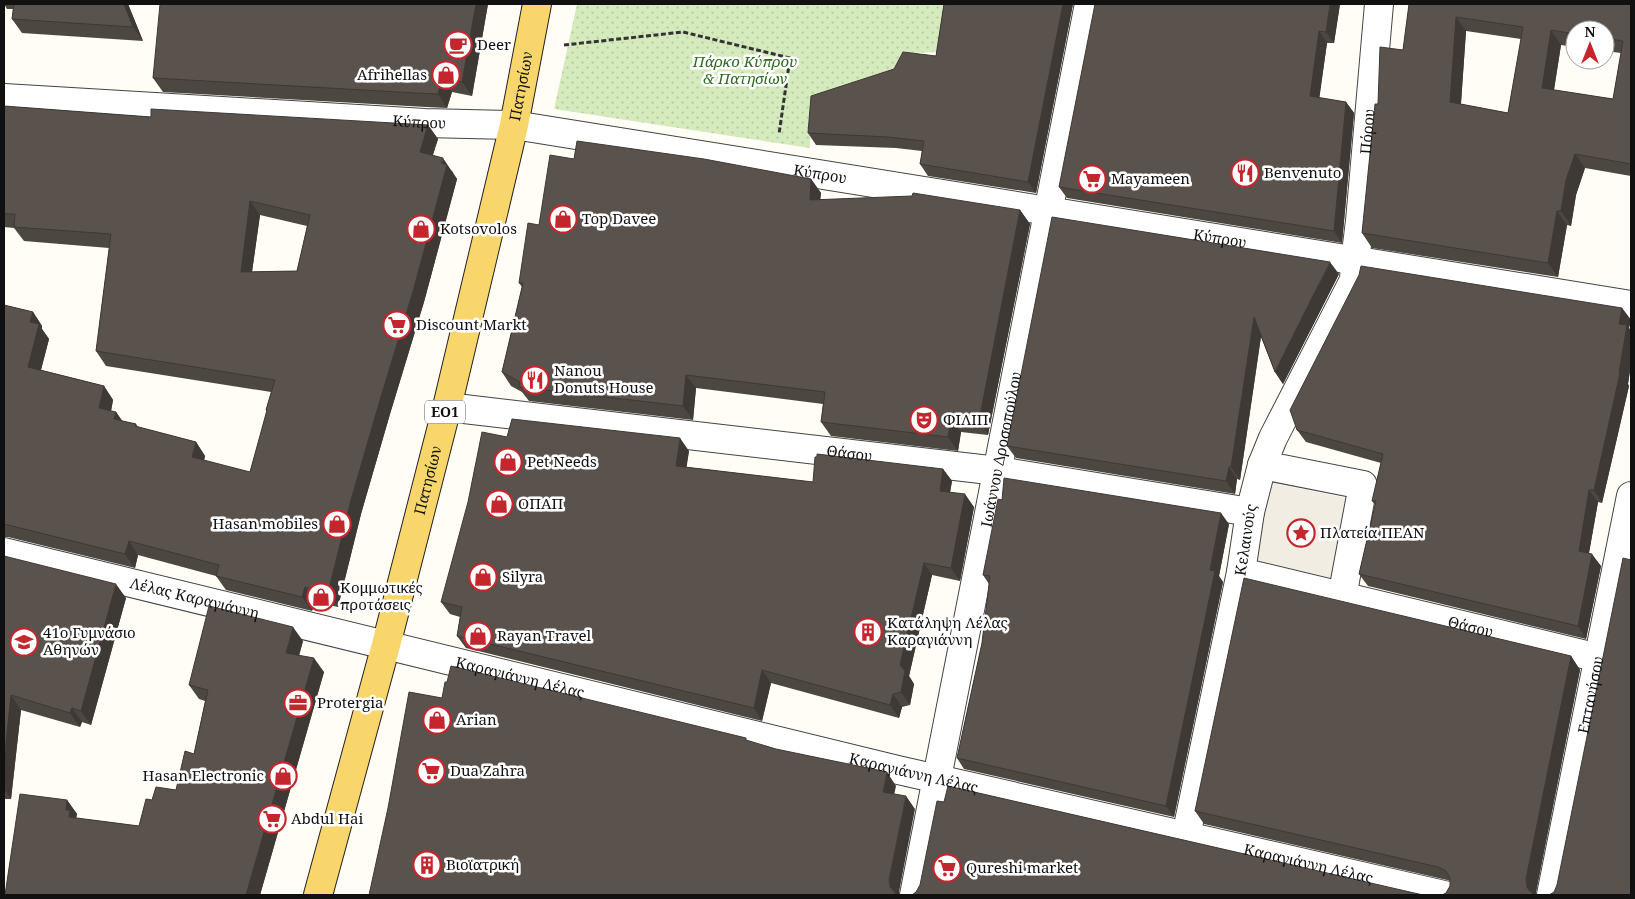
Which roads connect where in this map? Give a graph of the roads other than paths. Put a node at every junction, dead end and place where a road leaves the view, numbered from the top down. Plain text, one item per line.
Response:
1 (537, 4) edge
2 (1089, 4) edge
3 (1379, 4) edge
4 (4, 98) edge
5 (514, 125) junction
6 (1049, 211) junction
7 (1356, 261) junction
8 (1631, 305) edge
9 (447, 406) junction
10 (1262, 464) junction
11 (998, 471) junction
12 (1631, 496) edge
13 (1250, 512) junction
14 (4, 552) edge
15 (1242, 572) junction
16 (1342, 597) junction
17 (386, 646) junction
18 (1599, 658) junction
19 (937, 779) junction
20 (1186, 836) junction
21 (318, 895) edge
22 (914, 895) edge
23 (1444, 895) edge
24 (1551, 895) edge

1 - 5 main road, Πατησίων / ΕΟ1
2 - 6 street, Ιωάννου Δροσοπούλου
3 - 7 street, Πόρου
4 - 5 street, Κύπρου
5 - 6 street, Κύπρου
5 - 9 main road, Πατησίων / ΕΟ1
6 - 7 street, Κύπρου
6 - 11 street, Ιωάννου Δροσοπούλου
7 - 8 street, Κύπρου
7 - 10 street, Κελαινούς
9 - 11 street, Θάσου
9 - 17 main road, Πατησίων / ΕΟ1
10 - 13 street, Κελαινούς
10 - 16 street
11 - 13 street, Θάσου
11 - 19 street, Ιωάννου Δροσοπούλου
12 - 18 street, Επτανήσου
13 - 15 street, Κελαινούς
14 - 17 street, Λέλας Καραγιάννη
15 - 16 street, Θάσου
15 - 20 street, Κελαινούς
16 - 18 street, Θάσου
17 - 19 street, Καραγιάννη Λέλας
17 - 21 main road, Πατησίων / ΕΟ1
18 - 24 street, Επτανήσου
19 - 20 street, Καραγιάννη Λέλας
19 - 22 street, Ιωάννου Δροσοπούλου
20 - 23 street, Καραγιάννη Λέλας

